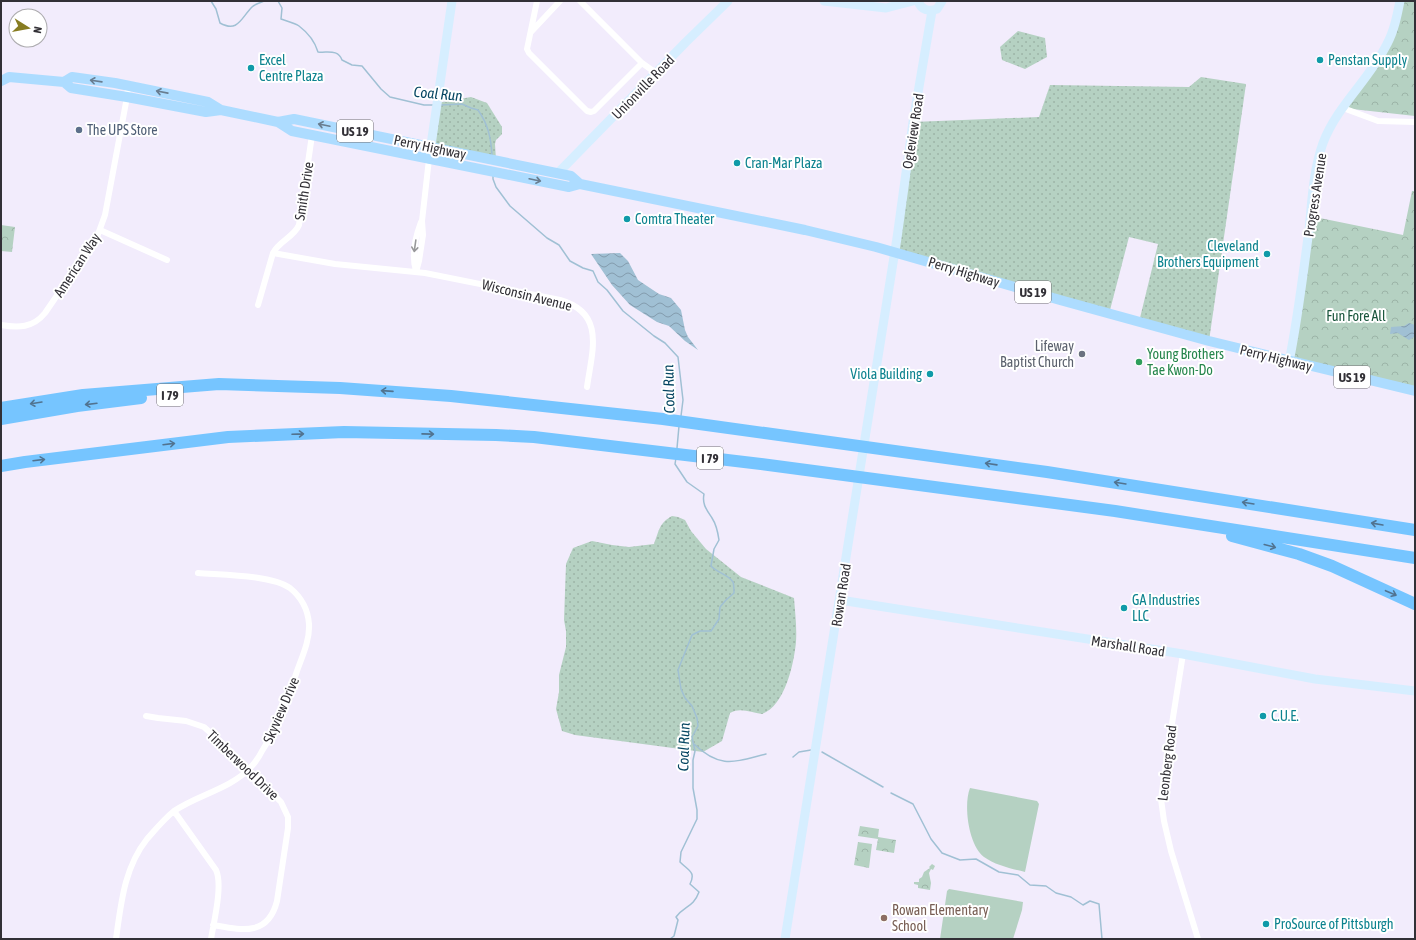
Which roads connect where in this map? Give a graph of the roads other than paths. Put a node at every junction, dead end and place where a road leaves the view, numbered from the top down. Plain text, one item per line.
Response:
1 (452, 1) edge
2 (537, 1) edge
3 (559, 1) edge
4 (580, 1) edge
5 (728, 1) edge
6 (825, 1) edge
7 (913, 1) edge
8 (918, 1) edge
9 (942, 1) edge
10 (1400, 1) edge
11 (932, 10) junction
12 (531, 32) junction
13 (642, 63) junction
14 (656, 73) junction
15 (4, 77) edge
16 (64, 82) junction
17 (128, 86) junction
18 (127, 96) junction
19 (1343, 108) junction
20 (221, 110) junction
21 (278, 122) junction
22 (1415, 122) edge
23 (312, 135) junction
24 (431, 147) junction
25 (429, 159) junction
26 (558, 174) junction
27 (580, 184) junction
28 (100, 230) junction
29 (895, 252) junction
30 (273, 253) junction
31 (168, 260) dead end
32 (416, 272) junction
33 (258, 306) dead end
34 (1, 325) edge
35 (1290, 362) junction
36 (587, 387) dead end
37 (340, 388) junction
38 (1415, 391) edge
39 (1, 408) edge
40 (1, 419) edge
41 (1, 466) edge
42 (1151, 517) junction
43 (1415, 530) edge
44 (1415, 558) edge
45 (198, 573) dead end
46 (840, 600) junction
47 (1415, 604) edge
48 (1183, 654) junction
49 (1415, 692) edge
50 (146, 716) dead end
51 (249, 769) junction
52 (174, 811) junction
53 (213, 925) junction
54 (116, 939) edge
55 (211, 939) edge
56 (786, 939) edge
57 (1198, 939) edge

1 - 24 street
2 - 12 street
3 - 12 street
4 - 13 street
5 - 14 street, Unionville Road
6 - 7 street
8 - 11 street
9 - 11 street
10 - 19 street, Progress Avenue
11 - 29 street, Ogleview Road
12 - 13 street
13 - 14 street
14 - 26 street, Unionville Road
15 - 16 main road, Perry Highway / US 19
17 -> 16 main road, Perry Highway / US 19
16 - 18 main road, Perry Highway / US 19
17 - 18 street, American Way
20 -> 17 main road, Perry Highway / US 19
18 - 20 main road, Perry Highway / US 19
18 - 28 street, American Way
19 - 22 street
19 - 35 street, Progress Avenue
20 - 21 main road, Perry Highway / US 19
21 - 23 main road, Perry Highway / US 19
24 -> 21 main road, Perry Highway / US 19
23 - 25 main road, Perry Highway / US 19
23 - 30 street, Smith Drive
24 - 25 street
24 - 26 main road, Perry Highway / US 19
25 -> 27 main road, Perry Highway / US 19
25 - 32 street
26 - 27 main road, Perry Highway / US 19
27 - 29 main road, Perry Highway / US 19
28 - 31 street
28 - 34 street, American Way
29 - 35 main road, Perry Highway / US 19
29 - 46 street, Rowan Road
30 - 32 street, Wisconsin Avenue
30 - 33 street, Smith Drive
32 - 36 street, Wisconsin Avenue
35 - 38 main road, Perry Highway / US 19
37 -> 39 highway
37 -> 40 highway, I 79
43 -> 37 highway, I 79
41 -> 42 highway, I 79
42 - 44 highway, I 79
42 -> 47 highway
45 - 51 street, Skyview Drive
46 - 48 street, Marshall Road
46 - 56 street, Rowan Road
48 - 49 street, Marshall Road
48 - 57 street, Leonberg Road
50 - 51 street, Timberwood Drive
51 - 52 street, Skyview Drive
51 - 53 street, Timberwood Drive
52 - 53 street
52 - 54 street, Skyview Drive
53 - 55 street

